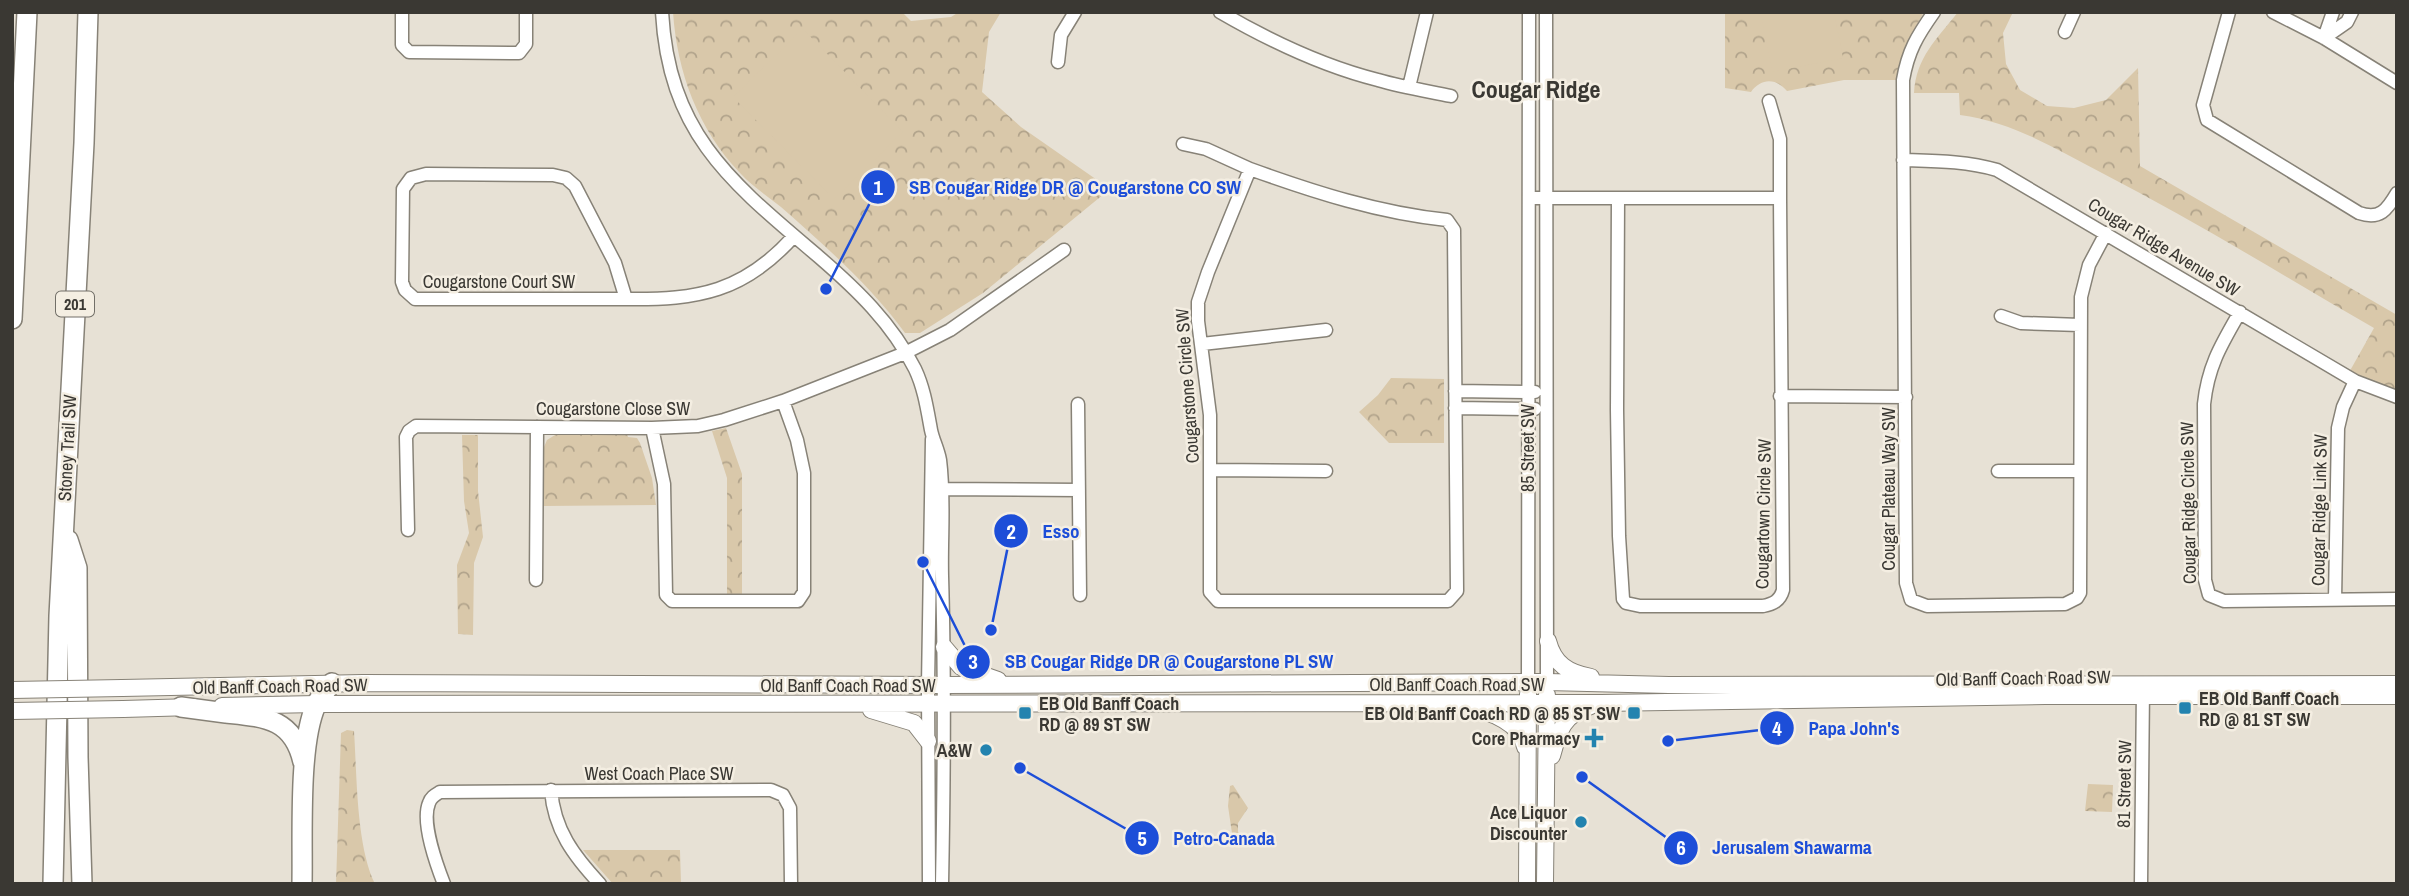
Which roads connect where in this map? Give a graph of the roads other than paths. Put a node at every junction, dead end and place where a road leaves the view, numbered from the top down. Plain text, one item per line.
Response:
1 (27, 12) edge
2 (88, 12) edge
3 (402, 12) edge
4 (526, 12) edge
5 (662, 12) edge
6 (1075, 12) edge
7 (1220, 12) edge
8 (1427, 12) edge
9 (1529, 12) edge
10 (1546, 12) edge
11 (1934, 12) edge
12 (2074, 12) edge
13 (2229, 12) edge
14 (2273, 12) edge
15 (2333, 12) edge
16 (2352, 12) edge
17 (2065, 32) dead end
18 (2324, 38) junction
19 (1058, 62) dead end
20 (2397, 83) edge
21 (1409, 87) junction
22 (1451, 96) dead end
23 (1769, 101) dead end
24 (1184, 144) dead end
25 (1903, 160) junction
26 (1250, 169) junction
27 (2397, 193) edge
28 (1530, 198) junction
29 (1545, 198) junction
30 (1618, 198) junction
31 (1780, 198) junction
32 (2106, 233) junction
33 (794, 236) junction
34 (1064, 250) dead end
35 (626, 299) junction
36 (2240, 312) junction
37 (2001, 316) dead end
38 (12, 319) edge
39 (2080, 325) junction
40 (1326, 330) dead end
41 (1202, 344) junction
42 (905, 353) junction
43 (2355, 381) junction
44 (1455, 391) junction
45 (1527, 392) junction
46 (1546, 393) junction
47 (1780, 396) junction
48 (1906, 397) junction
49 (2397, 397) edge
50 (783, 401) junction
51 (1079, 404) dead end
52 (1455, 408) junction
53 (1527, 409) junction
54 (1545, 409) junction
55 (537, 427) junction
56 (652, 428) junction
57 (1211, 470) junction
58 (1326, 471) dead end
59 (1998, 471) dead end
60 (2080, 471) junction
61 (936, 489) junction
62 (1079, 490) junction
63 (63, 524) junction
64 (408, 530) dead end
65 (935, 562) junction
66 (536, 580) dead end
67 (1080, 595) dead end
68 (2397, 599) edge
69 (2335, 600) junction
70 (1548, 641) junction
71 (944, 647) junction
72 (1528, 682) junction
73 (1547, 682) junction
74 (332, 683) junction
75 (1639, 684) junction
76 (2397, 684) edge
77 (936, 685) junction
78 (1014, 685) junction
79 (12, 690) edge
80 (2143, 690) junction
81 (2397, 696) edge
82 (1436, 702) junction
83 (1528, 703) junction
84 (1547, 703) junction
85 (1601, 703) junction
86 (317, 704) junction
87 (841, 704) junction
88 (936, 704) junction
89 (181, 707) junction
90 (12, 711) edge
91 (929, 741) junction
92 (1527, 756) junction
93 (305, 773) junction
94 (1546, 779) junction
95 (551, 790) junction
96 (929, 808) junction
97 (943, 809) junction
98 (53, 884) edge
99 (82, 884) edge
100 (302, 884) edge
101 (444, 884) edge
102 (600, 884) edge
103 (791, 884) edge
104 (929, 884) edge
105 (942, 884) edge
106 (1527, 884) edge
107 (1545, 884) edge
108 (2141, 884) edge

1 - 38 highway
2 - 63 highway, Stoney Trail SW / 201
3 - 4 street
5 - 33 street
6 - 19 street
7 - 21 street
8 - 21 street
9 - 28 street, 85 Street SW
10 - 29 street, 85 Street SW
11 - 25 street, Cougar Plateau Way SW
12 - 17 street
13 - 27 street
14 - 18 street
15 - 18 street
16 - 18 street
18 - 20 street
21 - 22 street
23 - 31 street, Cougartown Circle SW
24 - 26 street
25 - 32 street, Cougar Ridge Avenue SW
25 - 48 street, Cougar Plateau Way SW
26 - 41 street, Cougarstone Circle SW
26 - 44 street, Cougarstone Circle SW
28 - 29 street
28 - 45 street, 85 Street SW
29 - 30 street
29 - 46 street, 85 Street SW
30 - 31 street
30 - 47 street, Cougartown Circle SW
31 - 47 street, Cougartown Circle SW
32 - 36 street, Cougar Ridge Avenue SW
32 - 39 street, Cougar Plateau Way SW
33 - 35 street, Cougarstone Court SW
33 - 42 street
34 - 42 street, Cougarstone Close SW
35 - 35 street, Cougarstone Court SW
36 - 43 street, Cougar Ridge Avenue SW
36 - 69 street, Cougar Ridge Circle SW
37 - 39 street
39 - 60 street, Cougar Plateau Way SW
40 - 41 street
41 - 57 street, Cougarstone Circle SW
42 - 50 street, Cougarstone Close SW
42 - 61 street
43 - 49 street, Cougar Ridge Avenue SW
43 - 69 street, Cougar Ridge Link SW
44 - 45 street
44 - 52 street, Cougarstone Circle SW
45 - 46 street
45 - 53 street, 85 Street SW
46 - 54 street, 85 Street SW
47 - 48 street
48 - 60 street, Cougar Plateau Way SW
50 - 56 street, Cougarstone Close SW
50 - 56 street
51 - 62 street
52 - 53 street
52 - 57 street, Cougarstone Circle SW
53 - 54 street
53 - 72 street, 85 Street SW
54 - 70 street, 85 Street SW
55 - 56 street, Cougarstone Close SW
55 - 64 street, Cougarstone Close SW
55 - 66 street
57 - 58 street
59 - 60 street
61 - 62 street
61 - 65 street
62 - 67 street
63 - 98 highway, Stoney Trail SW / 201
63 - 99 highway
65 - 71 street
65 - 77 street
68 - 69 street, Cougar Ridge Circle SW
70 - 73 street, 85 Street SW
70 - 75 main road
71 - 77 street
71 - 78 main road
72 - 73 main road, Old Banff Coach Road SW
72 - 78 main road, Old Banff Coach Road SW
72 - 83 main road, 85 Street SW
73 - 75 main road, Old Banff Coach Road SW
73 - 84 main road, 85 Street SW
74 - 77 main road, Old Banff Coach Road SW
74 - 79 main road, Old Banff Coach Road SW, bridge
74 - 86 highway
75 - 80 main road, Old Banff Coach Road SW
76 - 80 main road, Old Banff Coach Road SW
77 - 78 main road, Old Banff Coach Road SW
77 - 88 street
80 - 81 main road, Old Banff Coach Road SW
80 - 85 main road, Old Banff Coach Road SW
80 - 108 street, 81 Street SW
82 - 83 main road, Old Banff Coach Road SW
82 - 88 main road, Old Banff Coach Road SW
82 - 92 main road
83 - 84 main road, Old Banff Coach Road SW
83 - 92 main road, 85 Street SW
84 - 85 main road, Old Banff Coach Road SW
84 - 94 main road, 85 Street SW
85 - 94 main road
86 - 87 main road, Old Banff Coach Road SW
86 - 89 main road, Old Banff Coach Road SW
86 - 93 highway
87 - 88 main road, Old Banff Coach Road SW
87 - 91 main road
88 - 91 street
88 - 97 street
89 - 90 main road, Old Banff Coach Road SW, bridge
89 - 93 highway
91 - 96 street
92 - 106 main road, 85 Street SW
93 - 100 highway
94 - 107 main road, 85 Street SW
95 - 101 street
95 - 102 street
95 - 103 street, West Coach Place SW
96 - 97 street
96 - 104 street
97 - 105 street

